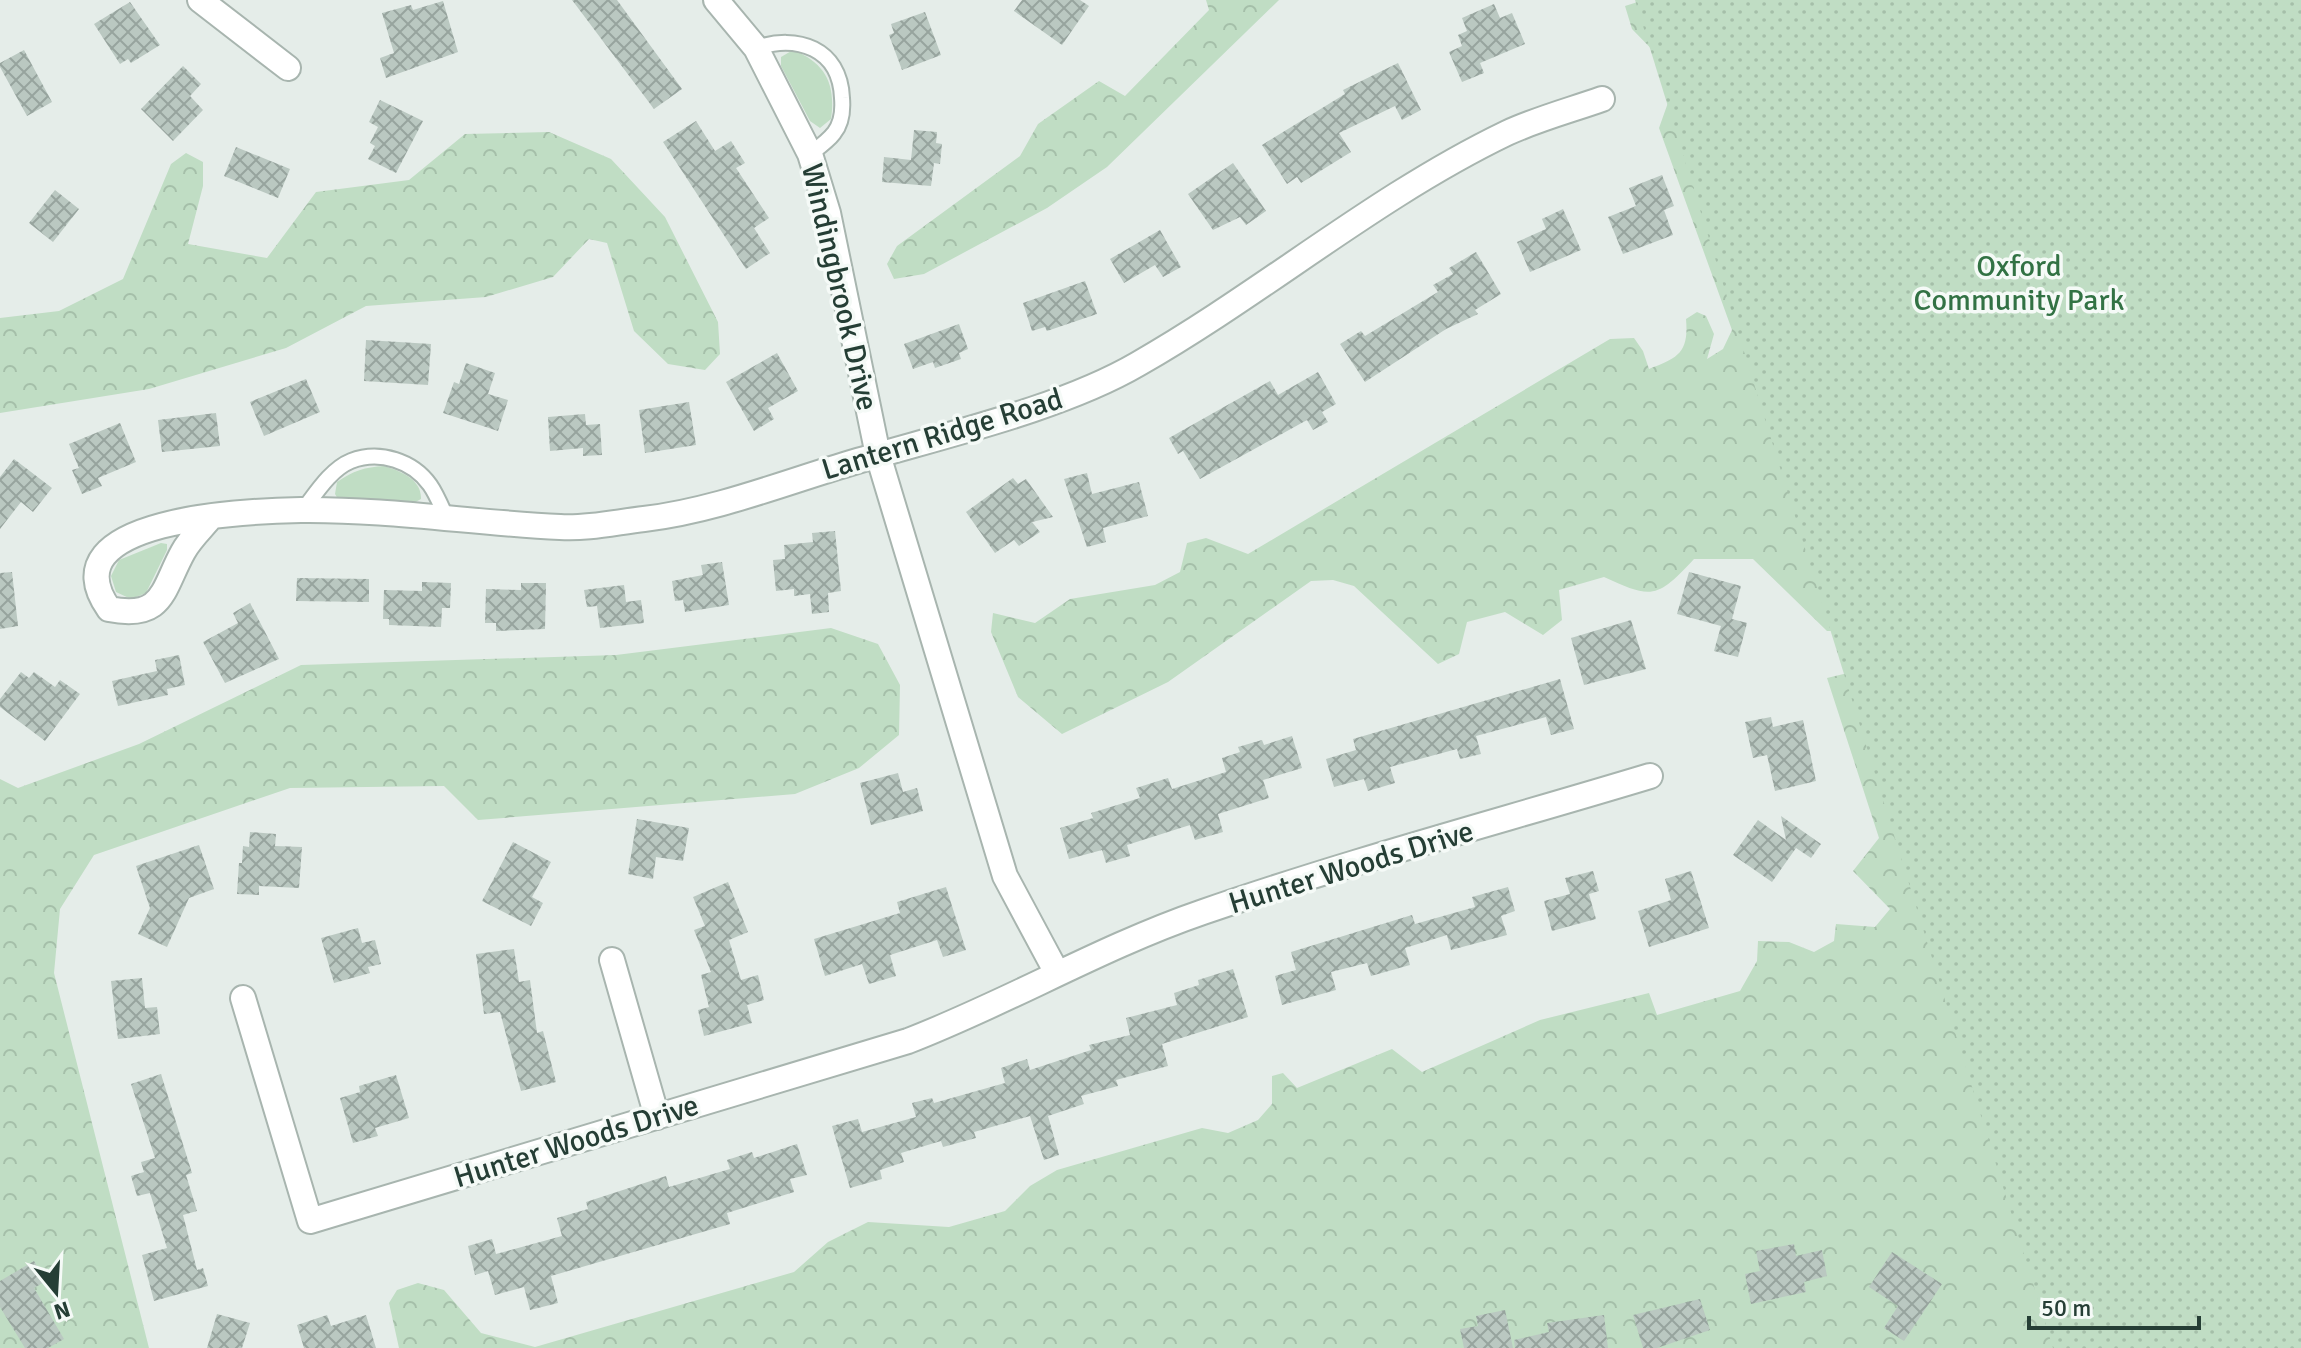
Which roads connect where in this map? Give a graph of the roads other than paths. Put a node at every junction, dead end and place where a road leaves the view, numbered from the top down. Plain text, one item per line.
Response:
1 (200, 0) edge
2 (716, 0) edge
3 (756, 48) junction
4 (288, 68) dead end
5 (1602, 99) dead end
6 (810, 154) junction
7 (878, 455) junction
8 (303, 510) junction
9 (211, 517) junction
10 (447, 519) junction
11 (1650, 776) dead end
12 (612, 960) dead end
13 (1057, 973) junction
14 (243, 998) dead end
15 (657, 1117) junction

1 - 4 street
2 - 3 street, Windingbrook Drive
3 - 6 street, Windingbrook Drive
3 - 6 lane
5 - 7 street, Lantern Ridge Road
6 - 7 street, Windingbrook Drive
7 - 10 street, Lantern Ridge Road
7 - 13 street
8 - 9 street, Lantern Ridge Road
8 - 10 street, Lantern Ridge Road
8 - 10 lane
9 - 9 street, Lantern Ridge Road
11 - 13 street, Hunter Woods Drive
12 - 15 street
13 - 15 street, Hunter Woods Drive
14 - 15 street, Hunter Woods Drive

